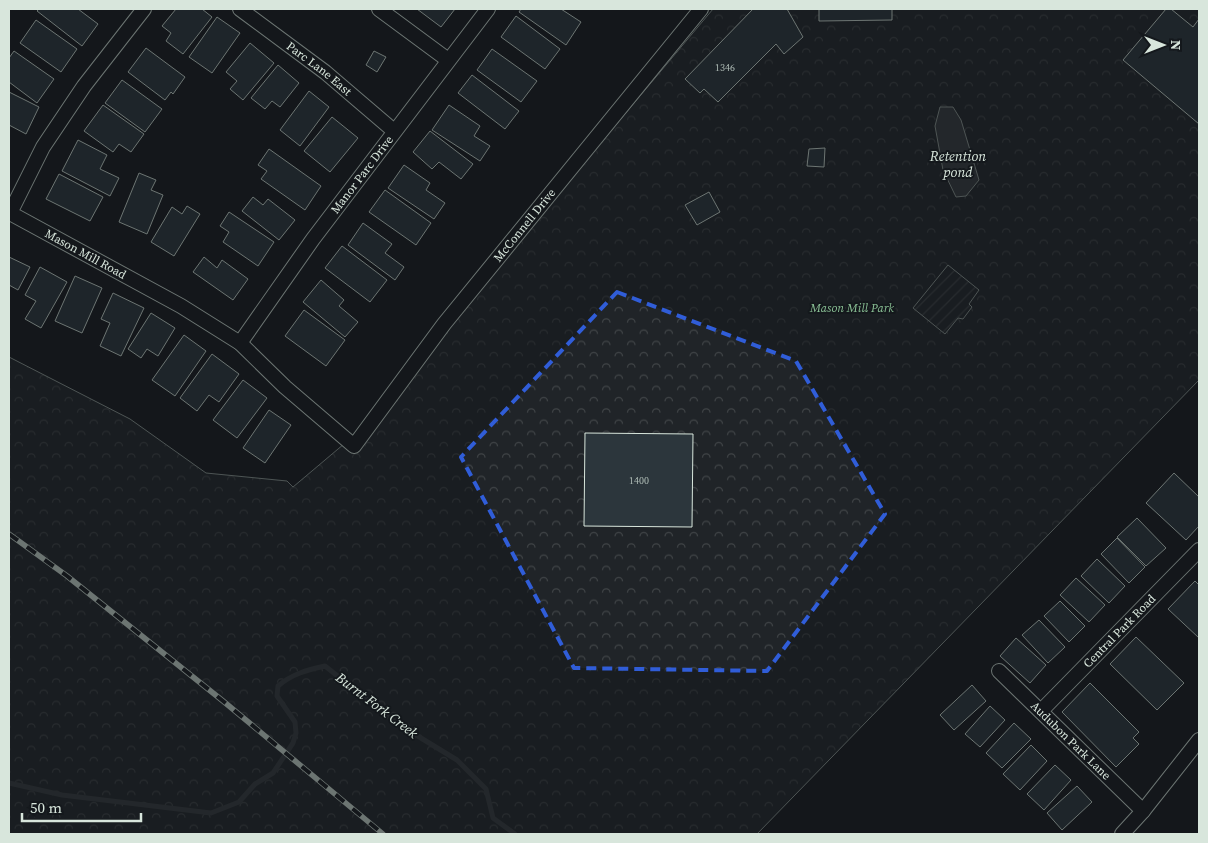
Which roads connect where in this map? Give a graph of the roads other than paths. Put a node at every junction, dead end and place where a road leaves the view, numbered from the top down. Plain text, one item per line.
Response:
1 (144, 9) edge
2 (240, 9) edge
3 (379, 9) edge
4 (488, 9) edge
5 (701, 9) edge
6 (448, 60) junction
7 (394, 131) junction
8 (240, 344) junction
9 (354, 446) joint
10 (1199, 550) edge
11 (999, 671) dead end
12 (1041, 711) junction
13 (1199, 740) edge
14 (1143, 811) junction
15 (1122, 834) edge

1 - 8 street, Mason Mill Road
2 - 7 street, Parc Lane East
3 - 6 street
4 - 6 street, Manor Parc Drive
5 - 9 street, McConnell Drive
6 - 7 street, Manor Parc Drive
7 - 8 street, Manor Parc Drive
8 - 9 street, Mason Mill Road
10 - 12 street, Central Park Road
11 - 12 street, Audubon Park Lane
12 - 14 street, Audubon Park Lane
13 - 14 street
14 - 15 street

